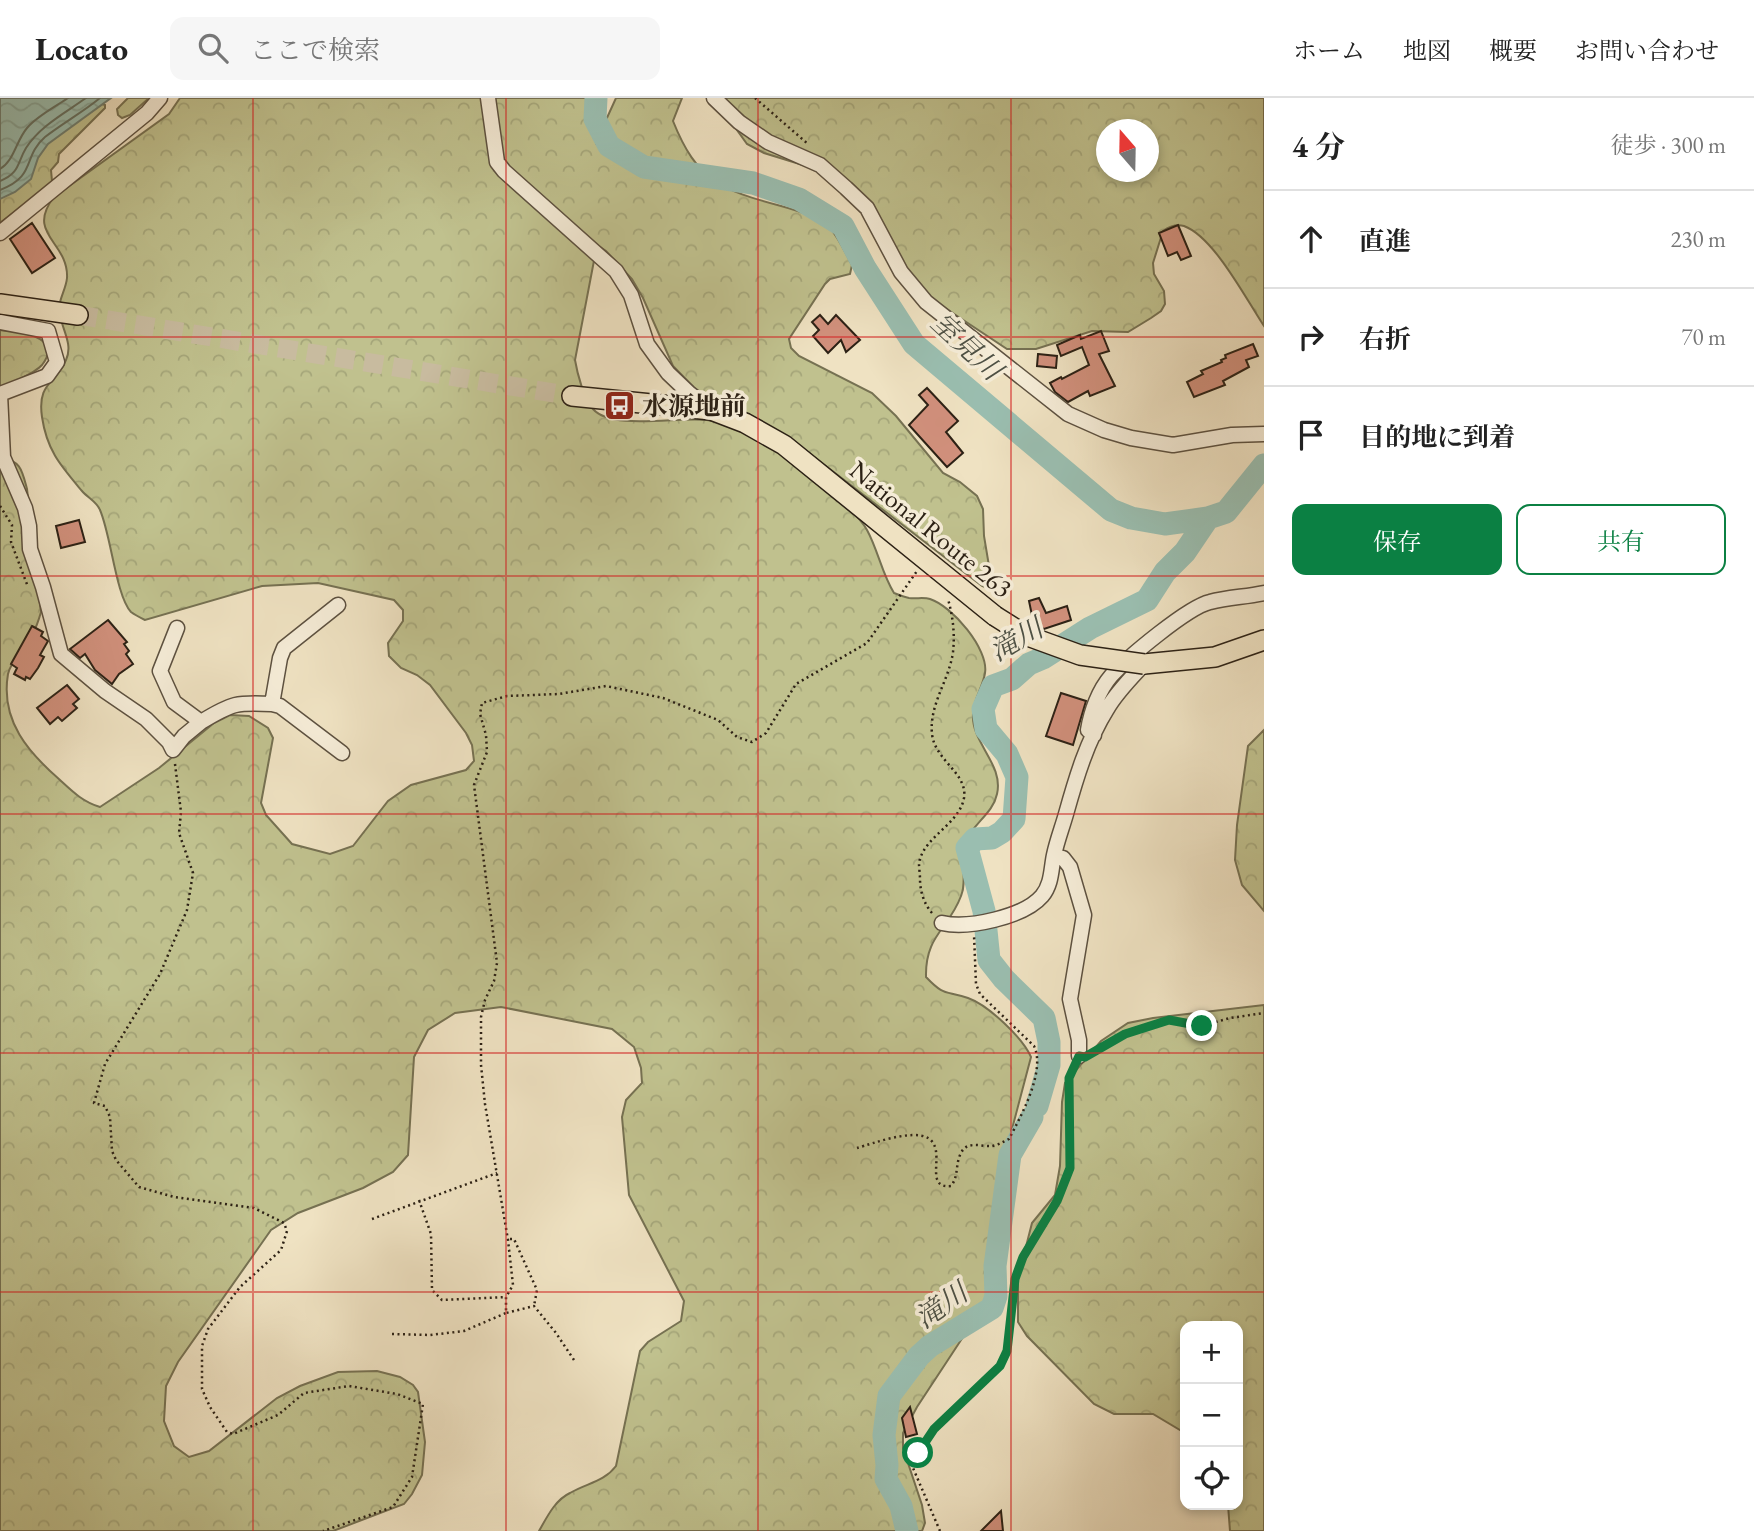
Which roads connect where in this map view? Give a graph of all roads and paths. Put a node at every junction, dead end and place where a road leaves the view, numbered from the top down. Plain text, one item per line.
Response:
1 (160, 98) edge
2 (488, 98) edge
3 (755, 98) edge
4 (712, 100) edge
5 (811, 147) dead end
6 (0, 233) edge
7 (0, 304) edge
8 (78, 315) tunnel mouth
9 (0, 322) edge
10 (572, 396) tunnel mouth
11 (711, 410) junction
12 (1264, 434) edge
13 (925, 560) junction
14 (948, 580) junction
15 (1264, 593) edge
16 (338, 605) dead end
17 (177, 628) dead end
18 (1264, 640) edge
19 (1144, 664) junction
20 (272, 704) junction
21 (201, 722) junction
22 (1094, 735) junction
23 (173, 750) junction
24 (342, 753) dead end
25 (1054, 856) junction
26 (942, 923) joint
27 (974, 924) junction
28 (1264, 1013) edge
29 (1079, 1056) junction
30 (857, 1148) dead end
31 (498, 1174) junction
32 (419, 1200) junction
33 (372, 1219) dead end
34 (509, 1240) junction
35 (506, 1297) junction
36 (534, 1306) junction
37 (506, 1312) junction
38 (392, 1334) dead end
39 (574, 1360) dead end
40 (323, 1531) edge
41 (940, 1531) edge

1 - 6 street
2 - 11 street
3 - 5 path
4 - 12 street
7 - 8 highway
9 - 23 street
10 - 11 highway, National Route 263
11 - 13 highway, National Route 263
13 - 14 highway, National Route 263
13 - 31 path
14 - 19 highway, National Route 263, bridge
14 - 26 path
15 - 22 street
16 - 20 street
17 - 21 street
18 - 19 highway, National Route 263
19 - 22 street
20 - 21 street
20 - 24 street
21 - 23 street
22 - 25 street
23 - 40 path
25 - 27 street
25 - 29 street
26 - 27 street
27 - 30 path
28 - 29 path
29 - 41 path
31 - 32 path
31 - 34 path
32 - 33 path
32 - 35 path
34 - 35 path
34 - 36 path
35 - 37 path
36 - 37 path
36 - 39 path
37 - 38 path

